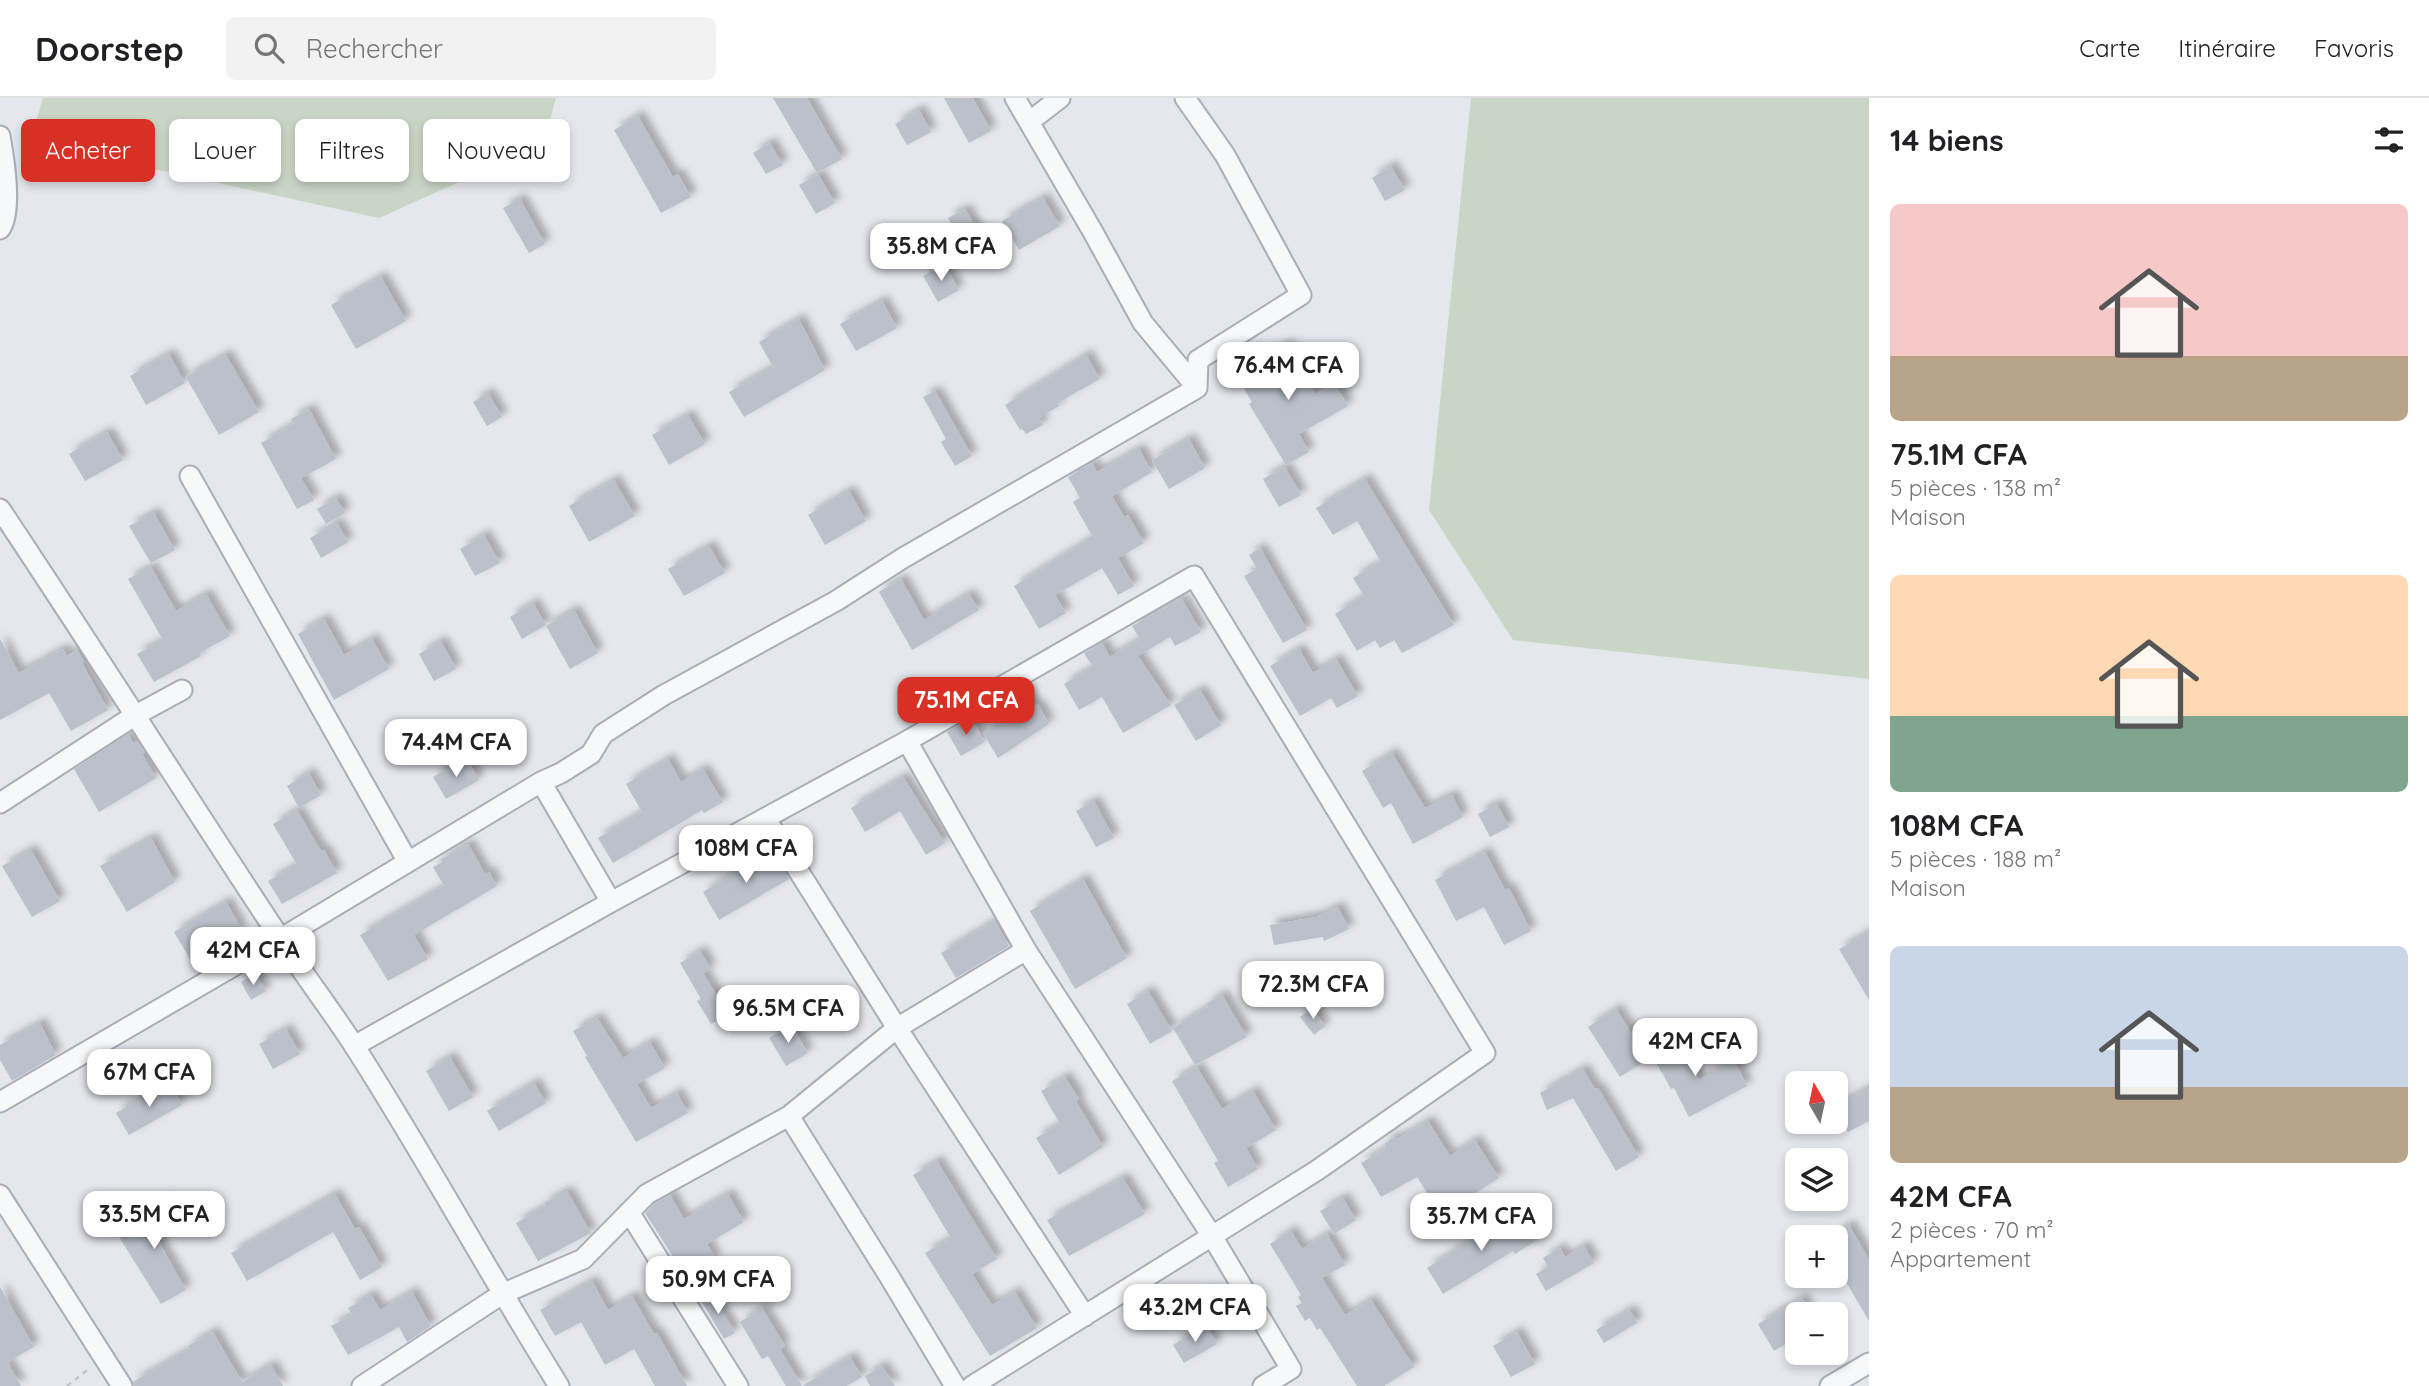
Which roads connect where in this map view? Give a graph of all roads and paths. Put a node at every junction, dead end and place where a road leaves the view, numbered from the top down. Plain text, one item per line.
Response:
1 (1014, 98) edge
2 (1060, 98) edge
3 (1185, 98) edge
4 (1029, 122) junction
5 (0, 136) edge
6 (0, 229) edge
7 (1197, 388) junction
8 (190, 477) dead end
9 (0, 509) edge
10 (183, 690) dead end
11 (134, 716) junction
12 (907, 741) junction
13 (541, 782) junction
14 (0, 803) edge
15 (765, 819) junction
16 (408, 862) junction
17 (611, 902) junction
18 (280, 939) junction
19 (1026, 950) junction
20 (897, 1028) junction
21 (354, 1046) junction
22 (0, 1102) edge
23 (789, 1116) junction
24 (0, 1195) edge
25 (629, 1212) junction
26 (1212, 1236) junction
27 (502, 1294) junction
28 (1085, 1316) junction
29 (104, 1358) junction
30 (1869, 1363) edge
31 (67, 1386) edge
32 (122, 1386) edge
33 (362, 1386) edge
34 (559, 1386) edge
35 (738, 1386) edge
36 (954, 1386) edge
37 (972, 1386) edge
38 (1262, 1386) edge
39 (1830, 1386) edge

1 - 4 street
2 - 4 street
3 - 7 street
4 - 7 street
5 - 6 street
7 - 13 street
8 - 16 street
9 - 11 street
10 - 11 street
11 - 14 street
11 - 18 street
12 - 15 street
12 - 19 street
12 - 26 street
13 - 16 street
13 - 17 street
15 - 17 street
15 - 20 street
16 - 18 street
17 - 21 street
18 - 21 street
18 - 22 street
19 - 20 street
19 - 26 street
20 - 23 street
20 - 28 street
21 - 27 street
23 - 25 street
23 - 36 street
24 - 29 street
25 - 27 street
25 - 35 street
26 - 28 street
26 - 38 street
27 - 33 street
27 - 34 street
28 - 37 street
29 - 31 path
29 - 32 street
30 - 39 street

